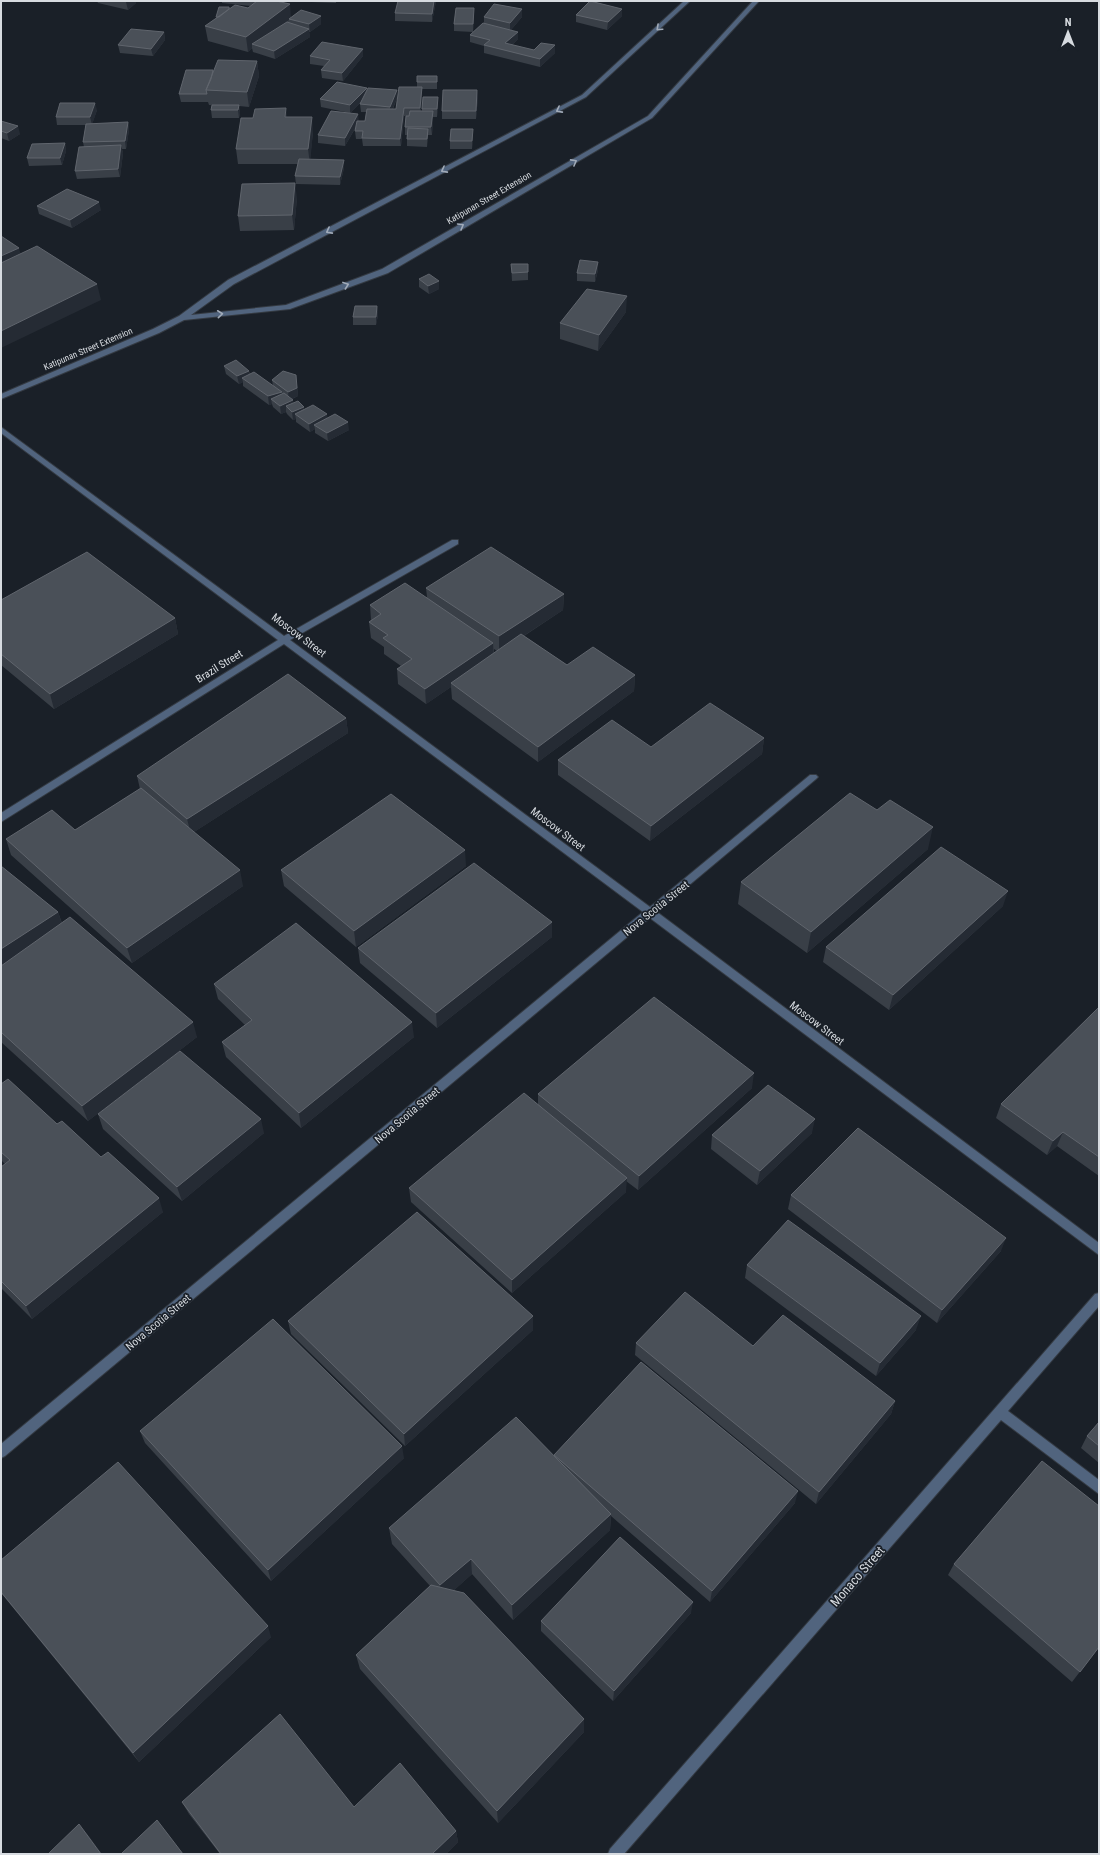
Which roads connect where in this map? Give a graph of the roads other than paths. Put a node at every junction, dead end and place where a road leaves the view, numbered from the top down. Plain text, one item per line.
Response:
1 (687, 1) edge
2 (756, 1) edge
3 (182, 318) junction
4 (1, 397) edge
5 (1, 429) edge
6 (455, 542) dead end
7 (285, 640) junction
8 (813, 777) dead end
9 (1, 818) edge
10 (651, 913) junction
11 (1099, 1250) edge
12 (1099, 1298) edge
13 (1000, 1412) junction
14 (1, 1452) edge
15 (1099, 1488) edge
16 (615, 1854) edge

1 -> 3 street, Katipunan Street Extension
3 -> 2 street, Katipunan Street Extension
3 - 4 street, Katipunan Street Extension
5 - 7 street, Moscow Street
6 - 7 street, Brazil Street
7 - 9 street, Brazil Street
7 - 10 street, Moscow Street
8 - 10 street, Nova Scotia Street
10 - 11 street, Moscow Street
10 - 14 street, Nova Scotia Street
12 - 13 street, Monaco Street
13 - 15 street
13 - 16 street, Monaco Street

